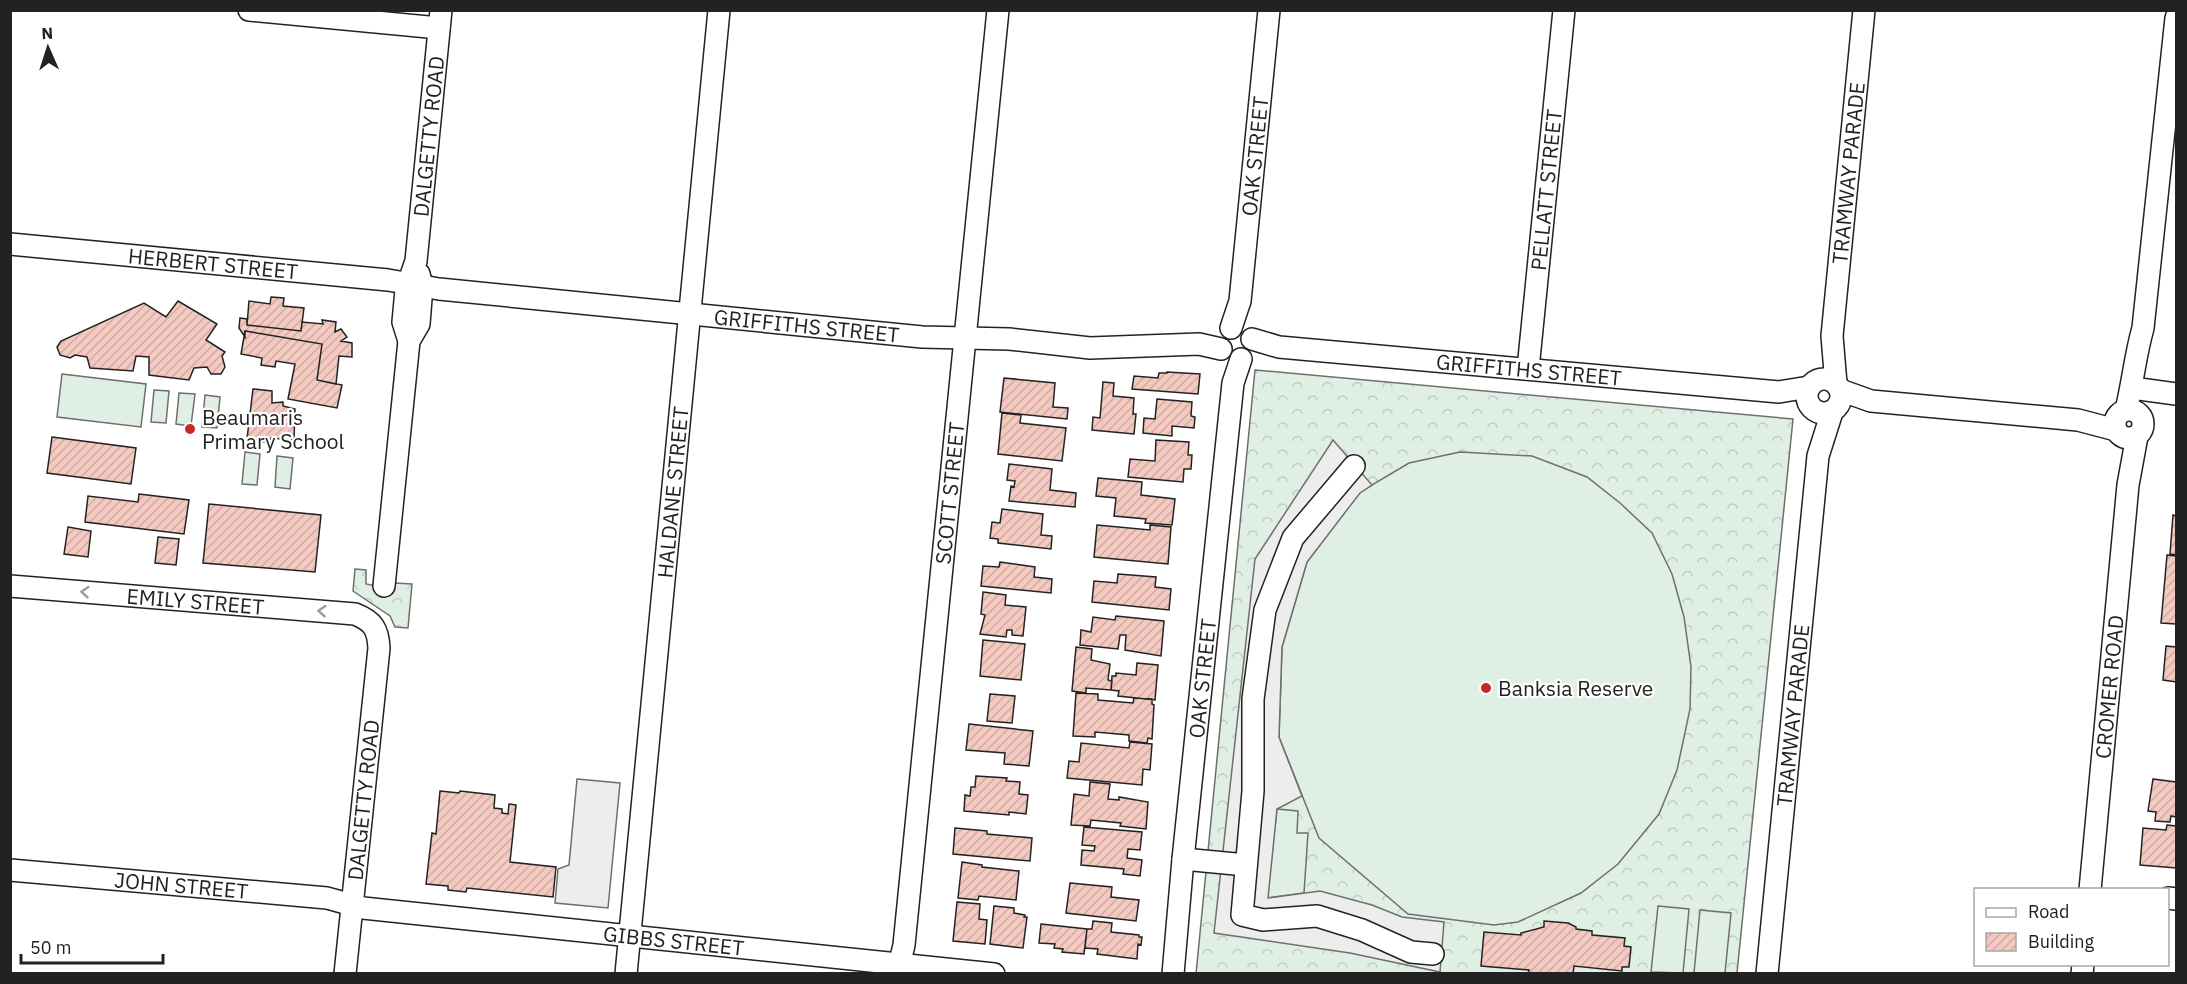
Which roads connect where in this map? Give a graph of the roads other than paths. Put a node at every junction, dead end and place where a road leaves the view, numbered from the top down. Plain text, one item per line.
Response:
1 (249, 10) edge
2 (719, 10) edge
3 (998, 10) edge
4 (1269, 10) edge
5 (1564, 10) edge
6 (1864, 10) edge
7 (2176, 18) edge
8 (440, 19) edge
9 (2173, 85) edge
10 (10, 244) edge
11 (415, 285) junction
12 (689, 315) junction
13 (966, 338) junction
14 (1236, 344) junction
15 (1528, 369) junction
16 (2138, 384) junction
17 (2176, 385) edge
18 (2176, 394) edge
19 (1824, 396) junction
20 (2127, 424) junction
21 (1354, 466) dead end
22 (10, 586) edge
23 (384, 586) dead end
24 (375, 627) joint
25 (1183, 859) junction
26 (1246, 865) junction
27 (10, 870) edge
28 (2090, 888) edge
29 (352, 904) junction
30 (629, 936) junction
31 (1434, 954) dead end
32 (898, 969) edge
33 (345, 974) edge
34 (626, 974) edge
35 (994, 974) edge
36 (1173, 974) edge
37 (1767, 974) edge

1 - 8 street
2 - 12 street, HALDANE STREET
3 - 13 street, SCOTT STREET
4 - 14 street, OAK STREET
5 - 15 street, PELLATT STREET
6 - 19 street, TRAMWAY PARADE
7 - 9 street, CROMER ROAD
8 - 11 street, DALGETTY ROAD
9 - 16 street, CROMER ROAD
10 - 11 street, HERBERT STREET
11 - 12 street, GRIFFITHS STREET
11 - 23 street, DALGETTY ROAD
12 - 13 street, GRIFFITHS STREET
12 - 30 street, HALDANE STREET
13 - 14 street, GRIFFITHS STREET
13 - 32 street, SCOTT STREET
14 - 15 street, GRIFFITHS STREET
14 - 25 street, OAK STREET
15 - 19 street, GRIFFITHS STREET
16 - 17 street
16 - 18 street
16 - 20 street, CROMER ROAD
19 - 20 street, GRIFFITHS STREET
19 - 37 street, TRAMWAY PARADE
20 - 28 street, CROMER ROAD
21 - 26 street
24 -> 22 street, EMILY STREET
24 - 29 street, DALGETTY ROAD
25 - 26 street
25 - 36 street, OAK STREET
26 - 31 street
27 - 29 street, JOHN STREET
29 - 30 street, GIBBS STREET
29 - 33 street, DALGETTY ROAD
30 - 32 street, GIBBS STREET
30 - 34 street, HALDANE STREET
32 - 35 street, GIBBS STREET

